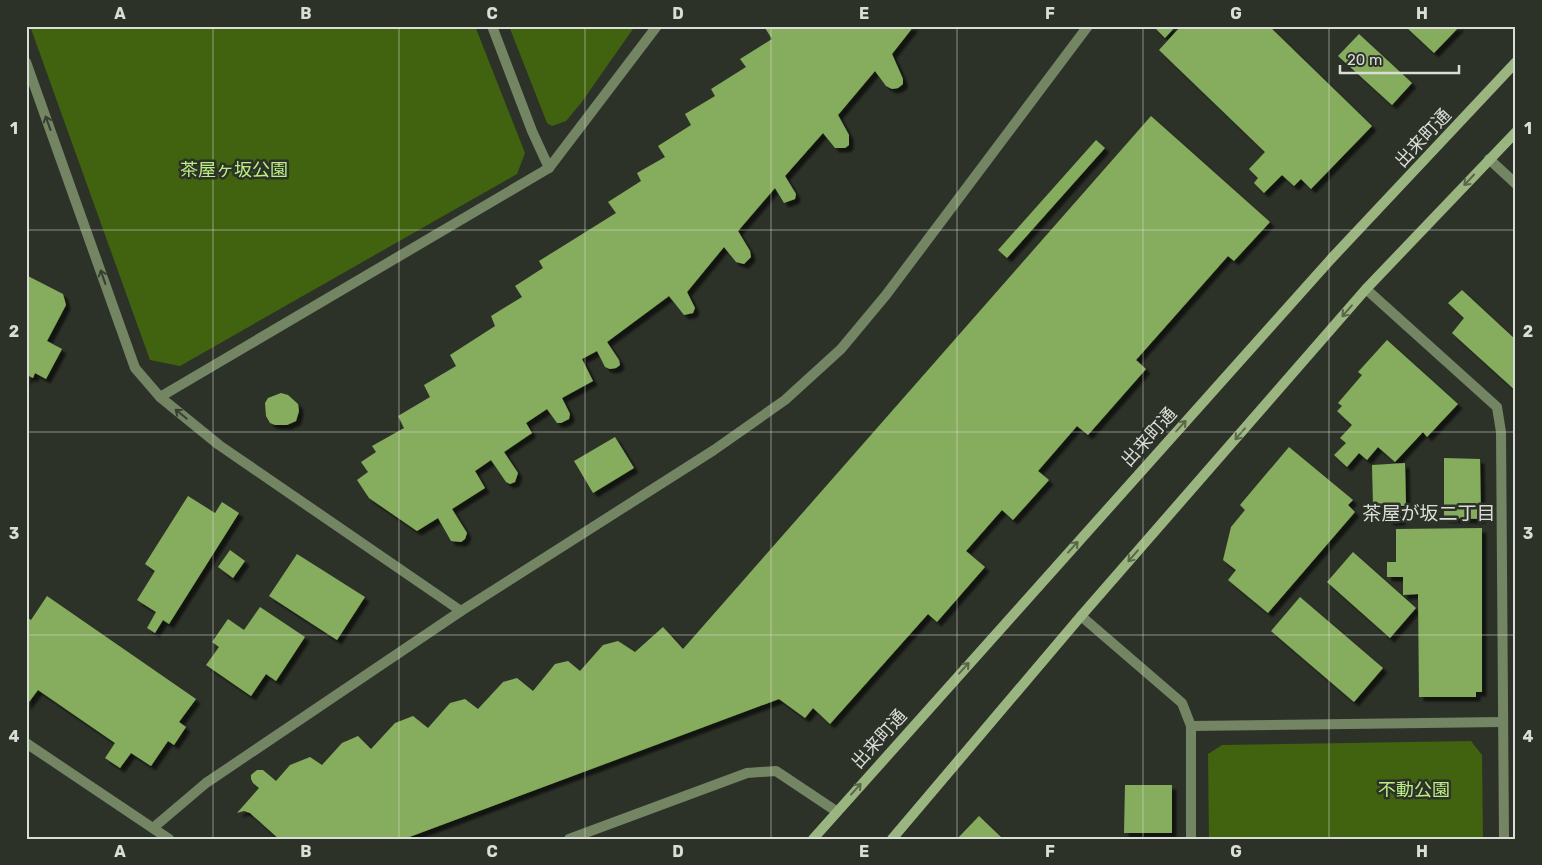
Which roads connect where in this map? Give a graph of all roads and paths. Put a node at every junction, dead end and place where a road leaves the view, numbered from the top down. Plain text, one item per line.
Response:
1 (492, 26) edge
2 (657, 26) edge
3 (1088, 26) edge
4 (26, 62) edge
5 (1516, 62) edge
6 (1516, 132) edge
7 (1489, 159) junction
8 (549, 168) junction
9 (1516, 184) edge
10 (1366, 289) junction
11 (160, 397) junction
12 (461, 611) junction
13 (1081, 616) junction
14 (1502, 722) junction
15 (1191, 726) junction
16 (26, 743) edge
17 (836, 811) junction
18 (153, 828) junction
19 (169, 839) edge
20 (569, 839) edge
21 (813, 839) edge
22 (892, 839) edge
23 (1191, 839) edge
24 (1504, 839) edge

1 - 8 street
2 - 8 street
3 - 12 street
11 -> 4 street
17 -> 5 main road, 出来町通
6 - 7 main road
7 - 9 street
7 -> 10 main road
8 - 11 street
10 -> 13 main road
10 - 14 street
12 -> 11 street
12 - 18 street
13 - 15 street
13 - 22 main road
14 - 15 street
14 - 24 street
15 - 23 street
16 - 18 street
17 - 20 street
17 - 21 main road, 出来町通
18 - 19 street

